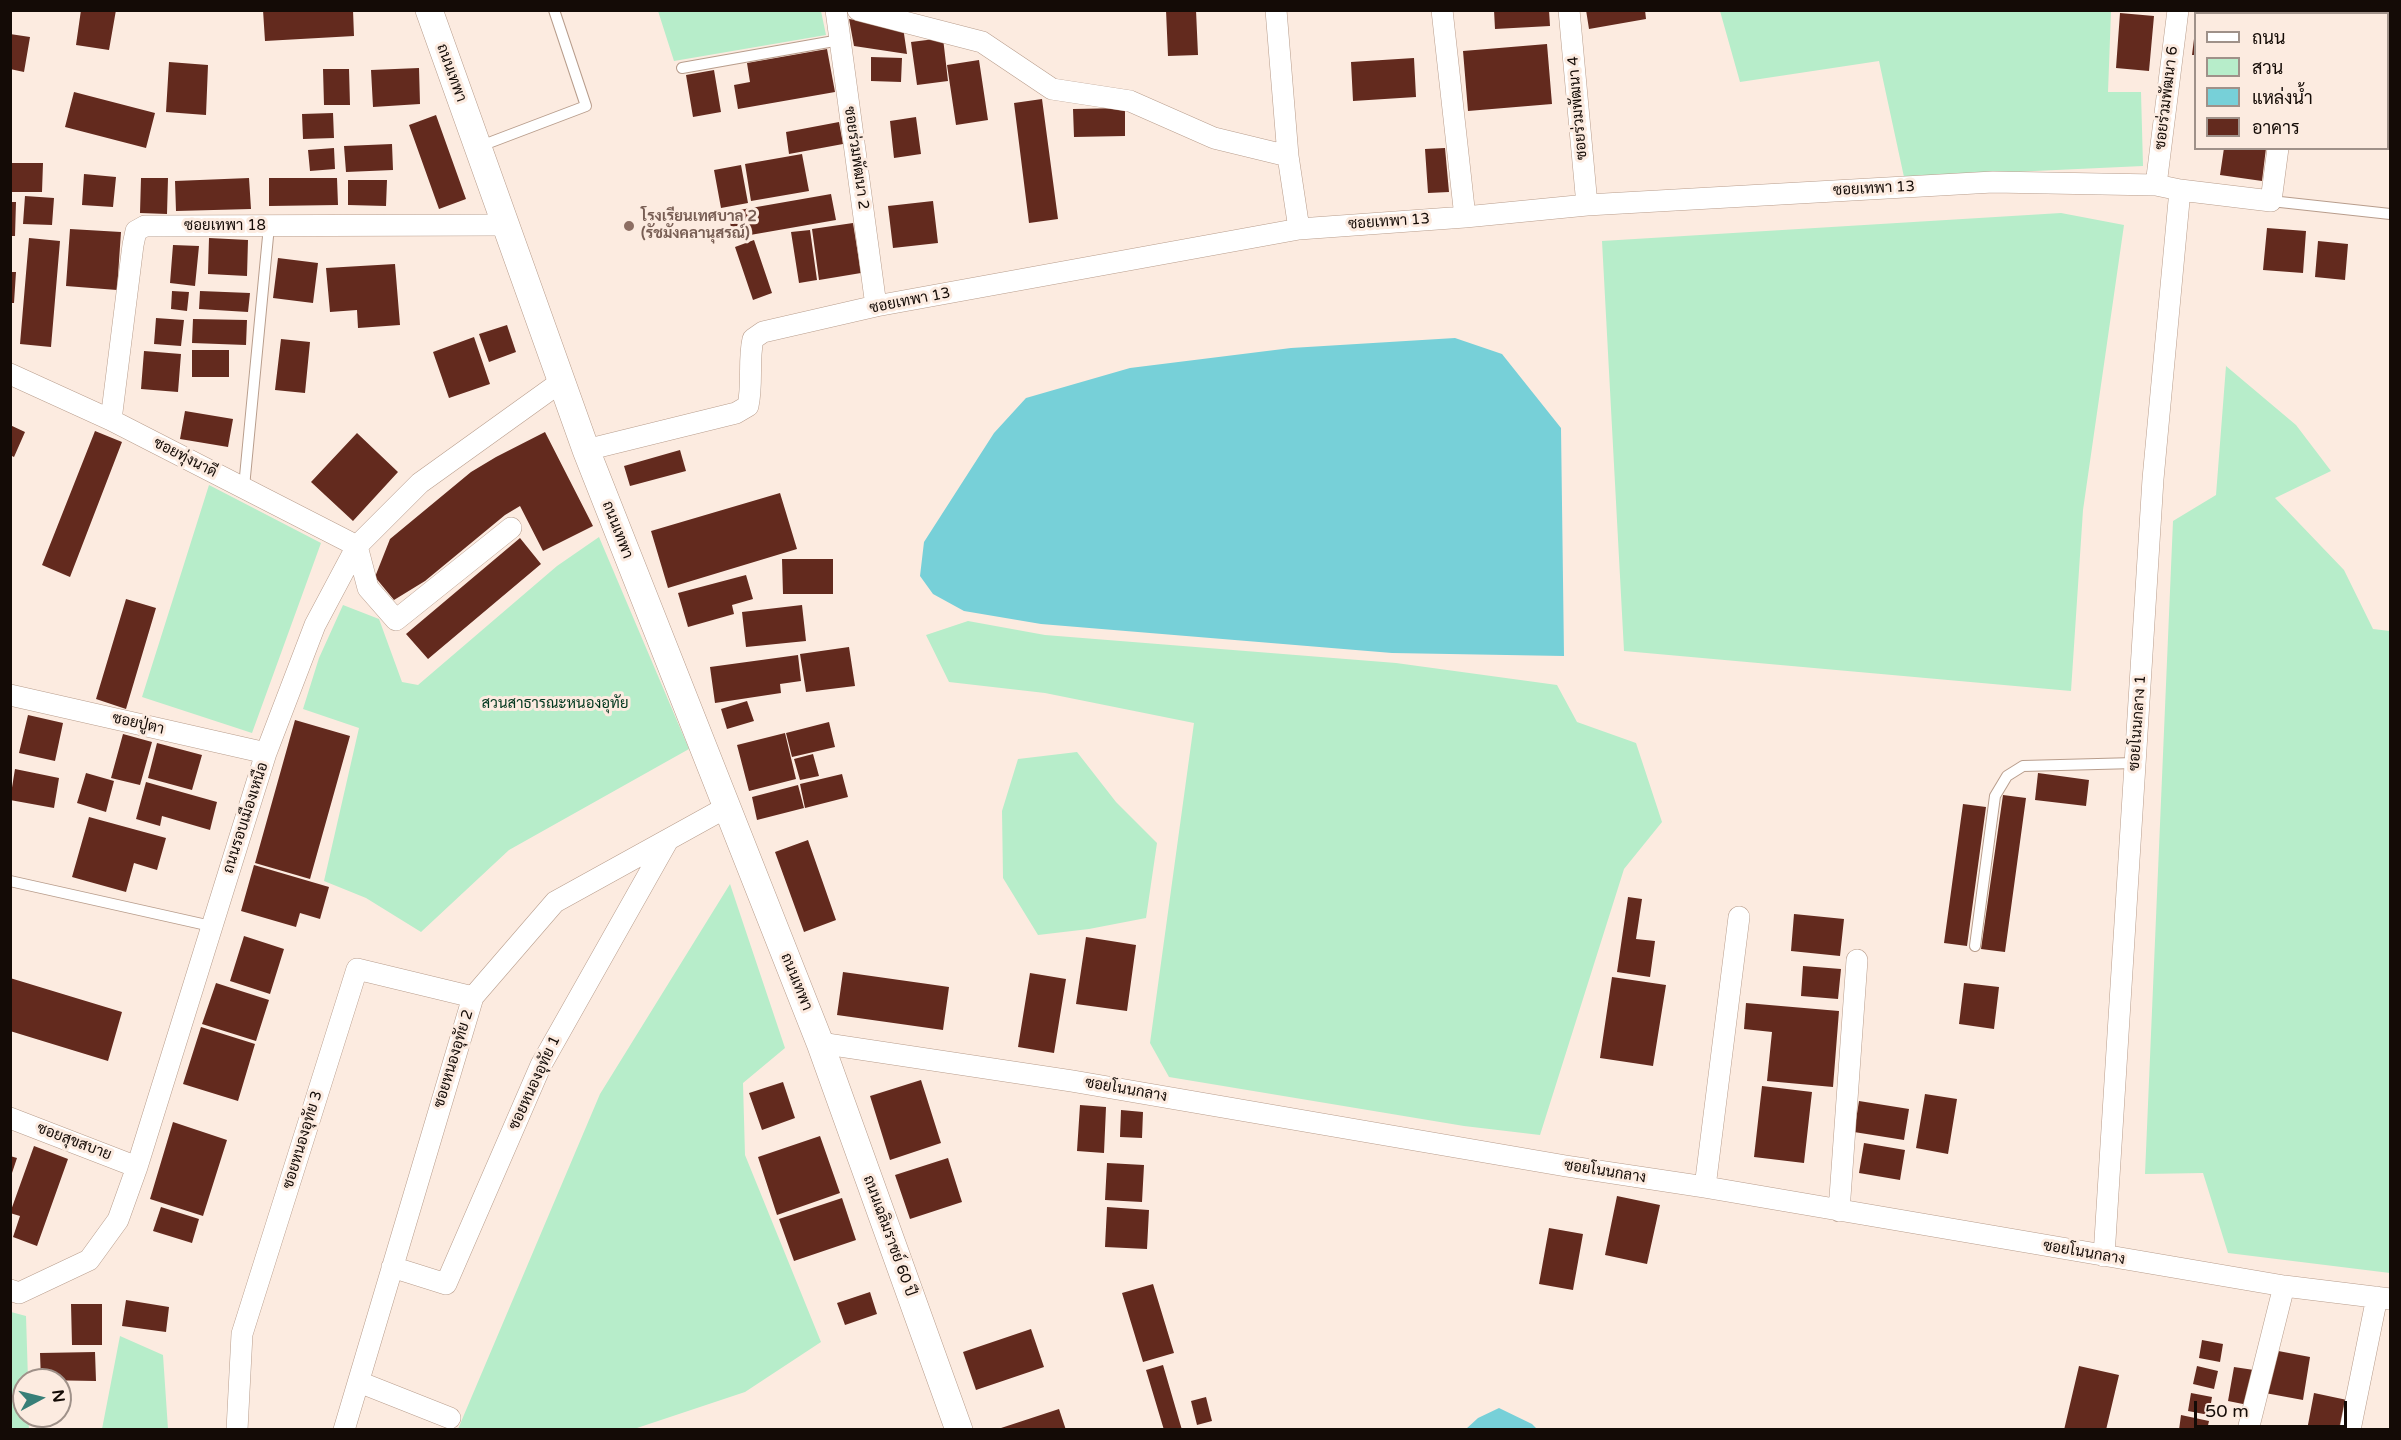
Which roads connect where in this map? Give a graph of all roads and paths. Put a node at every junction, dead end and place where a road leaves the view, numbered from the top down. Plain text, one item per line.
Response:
1 (429, 10) edge
2 (554, 10) edge
3 (836, 10) edge
4 (858, 10) edge
5 (1276, 10) edge
6 (1442, 10) edge
7 (1569, 10) edge
8 (2178, 10) edge
9 (840, 40) junction
10 (682, 68) dead end
11 (478, 147) junction
12 (2278, 150) edge
13 (1288, 156) junction
14 (2156, 185) junction
15 (2180, 190) junction
16 (2271, 201) junction
17 (1587, 205) junction
18 (2391, 214) edge
19 (1465, 217) junction
20 (506, 225) junction
21 (269, 226) junction
22 (1299, 229) junction
23 (876, 306) junction
24 (10, 374) edge
25 (561, 381) junction
26 (111, 420) junction
27 (586, 450) junction
28 (244, 488) junction
29 (511, 528) dead end
30 (357, 546) junction
31 (10, 695) edge
32 (266, 753) junction
33 (2135, 763) junction
34 (727, 807) junction
35 (668, 840) junction
36 (10, 881) edge
37 (1739, 917) dead end
38 (211, 926) junction
39 (1976, 946) dead end
40 (1857, 960) dead end
41 (473, 997) junction
42 (820, 1043) junction
43 (10, 1118) edge
44 (137, 1167) junction
45 (1706, 1187) junction
46 (1839, 1212) junction
47 (2104, 1256) junction
48 (392, 1267) junction
49 (2284, 1286) junction
50 (10, 1290) edge
51 (2384, 1298) edge
52 (359, 1382) junction
53 (450, 1418) dead end
54 (237, 1430) edge
55 (344, 1430) edge
56 (959, 1430) edge
57 (2248, 1430) edge
58 (2350, 1430) edge

1 - 11 street, ถนนเทพา
2 - 11 lane
3 - 9 street, ซอยร่วมพัฒนา 2
4 - 13 street
5 - 13 street
6 - 19 street
7 - 17 street, ซอยร่วมพัฒนา 4
8 - 14 street, ซอยร่วมพัฒนา 6
9 - 10 lane
9 - 23 street, ซอยร่วมพัฒนา 2
11 - 20 street, ถนนเทพา
12 - 16 street
13 - 22 street
14 - 15 street, ซอยเทพา 13
14 - 17 street, ซอยเทพา 13
15 - 16 street, ซอยเทพา 13
15 - 33 street, ซอยโนนกลาง 1
16 - 18 lane
17 - 19 street, ซอยเทพา 13
19 - 22 street, ซอยเทพา 13
20 - 21 street, ซอยเทพา 18
20 - 25 street, ถนนเทพา
21 - 26 street, ซอยเทพา 18
21 - 28 lane
22 - 23 street, ซอยเทพา 13
23 - 27 street, ซอยเทพา 13
24 - 26 street, ซอยทุ่งนาดี
25 - 27 street, ถนนเทพา
25 - 30 street, ถนนรอบเมืองเหนือ
26 - 28 street, ซอยทุ่งนาดี
27 - 34 street, ถนนเทพา
28 - 30 street, ซอยทุ่งนาดี
29 - 30 street
30 - 32 street, ถนนรอบเมืองเหนือ
31 - 32 street, ซอยปู่ตา
32 - 38 street, ถนนรอบเมืองเหนือ
33 - 39 lane
33 - 47 street, ซอยโนนกลาง 1
34 - 35 street, ซอยหนองอุทัย 2
34 - 42 street, ถนนเทพา
35 - 41 street, ซอยหนองอุทัย 2
35 - 48 street, ซอยหนองอุทัย 1
36 - 38 lane
37 - 45 street
38 - 44 street, ถนนรอบเมืองเหนือ
40 - 46 street
41 - 48 street, ซอยหนองอุทัย 2
41 - 54 street, ซอยหนองอุทัย 3
42 - 45 street, ซอยโนนกลาง
42 - 56 street, ถนนเฉลิมราชย์ 60 ปี
43 - 44 street, ซอยสุขสบาย
44 - 50 street, ถนนรอบเมืองเหนือ
45 - 46 street, ซอยโนนกลาง
46 - 47 street, ซอยโนนกลาง
47 - 49 street, ซอยโนนกลาง
48 - 52 street, ซอยหนองอุทัย 2
49 - 51 street, ซอยโนนกลาง
49 - 57 street
51 - 58 street
52 - 53 street
52 - 55 street, ซอยหนองอุทัย 2

